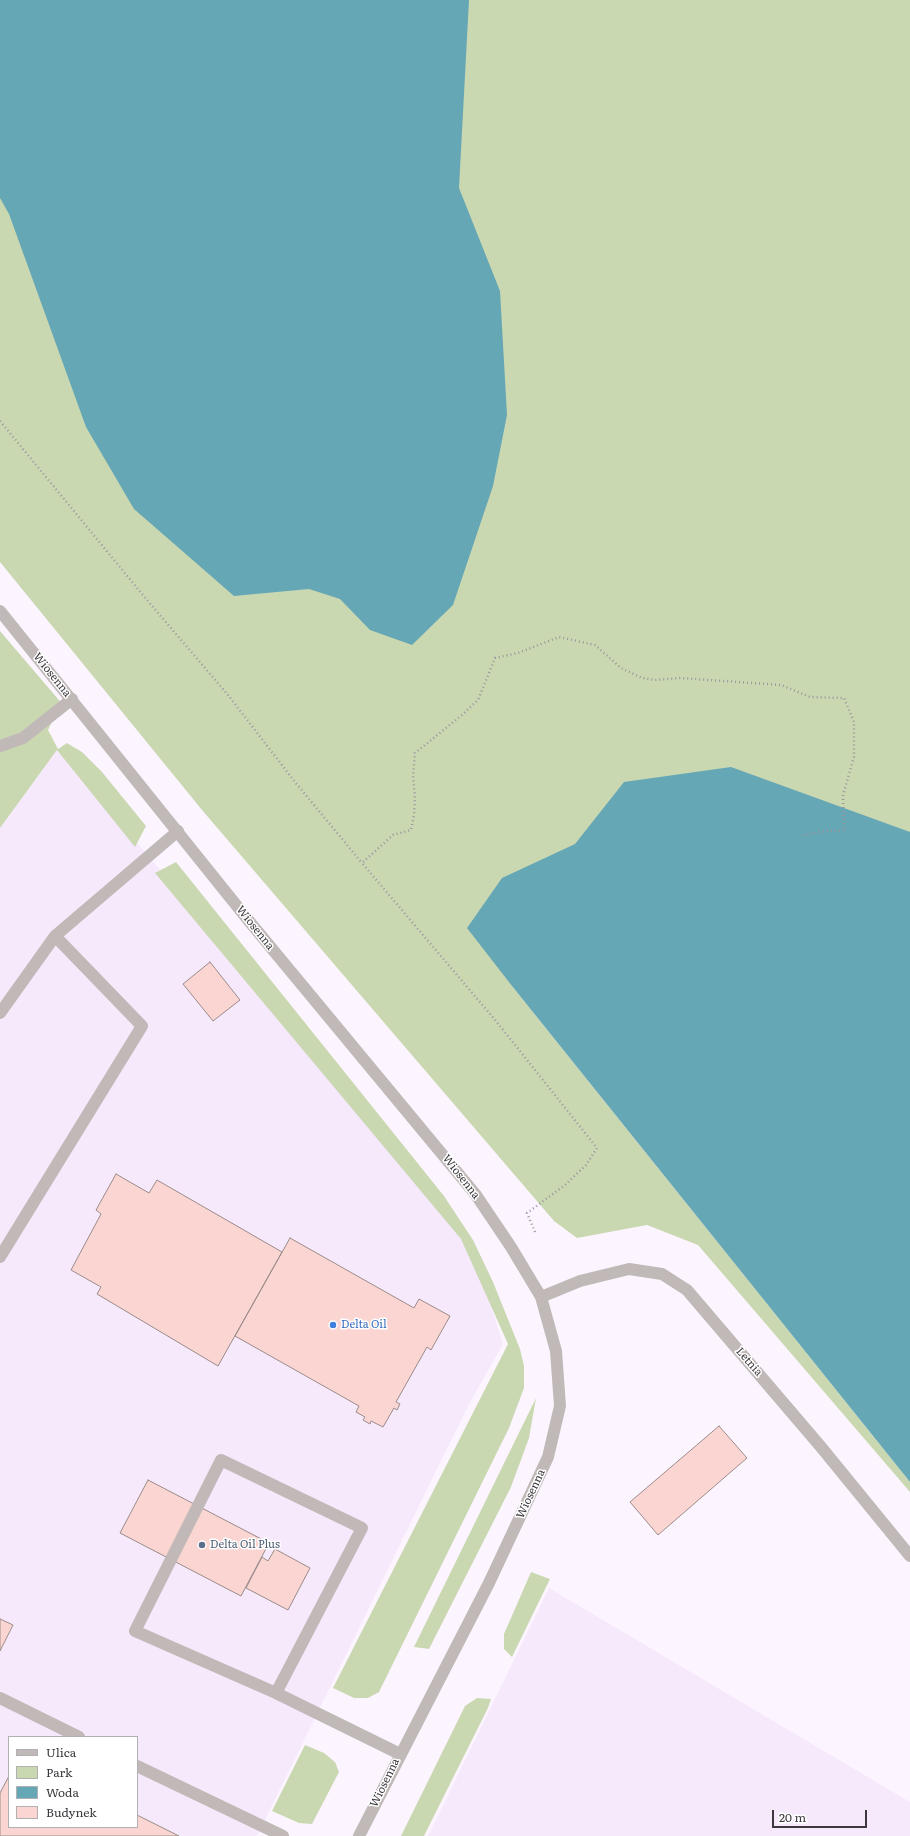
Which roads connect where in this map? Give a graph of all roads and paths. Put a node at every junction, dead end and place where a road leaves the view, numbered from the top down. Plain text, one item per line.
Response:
1 (0, 421) edge
2 (0, 611) edge
3 (72, 699) junction
4 (0, 746) edge
5 (178, 831) junction
6 (801, 836) dead end
7 (362, 863) junction
8 (55, 936) junction
9 (0, 1013) edge
10 (535, 1232) dead end
11 (0, 1257) edge
12 (541, 1297) junction
13 (910, 1556) edge
14 (276, 1692) junction
15 (0, 1698) edge
16 (77, 1736) edge
17 (400, 1754) junction
18 (138, 1766) edge
19 (283, 1836) edge
20 (359, 1836) edge

1 - 7 path
2 - 3 street, Wiosenna
3 - 4 street
3 - 5 street, Wiosenna
5 - 8 street
5 - 12 street, Wiosenna
6 - 7 path
7 - 10 path
8 - 9 street
8 - 11 street
12 - 13 street, Letnia
12 - 17 street, Wiosenna
14 - 14 street
14 - 17 street
15 - 16 street
17 - 20 street, Wiosenna
18 - 19 street

